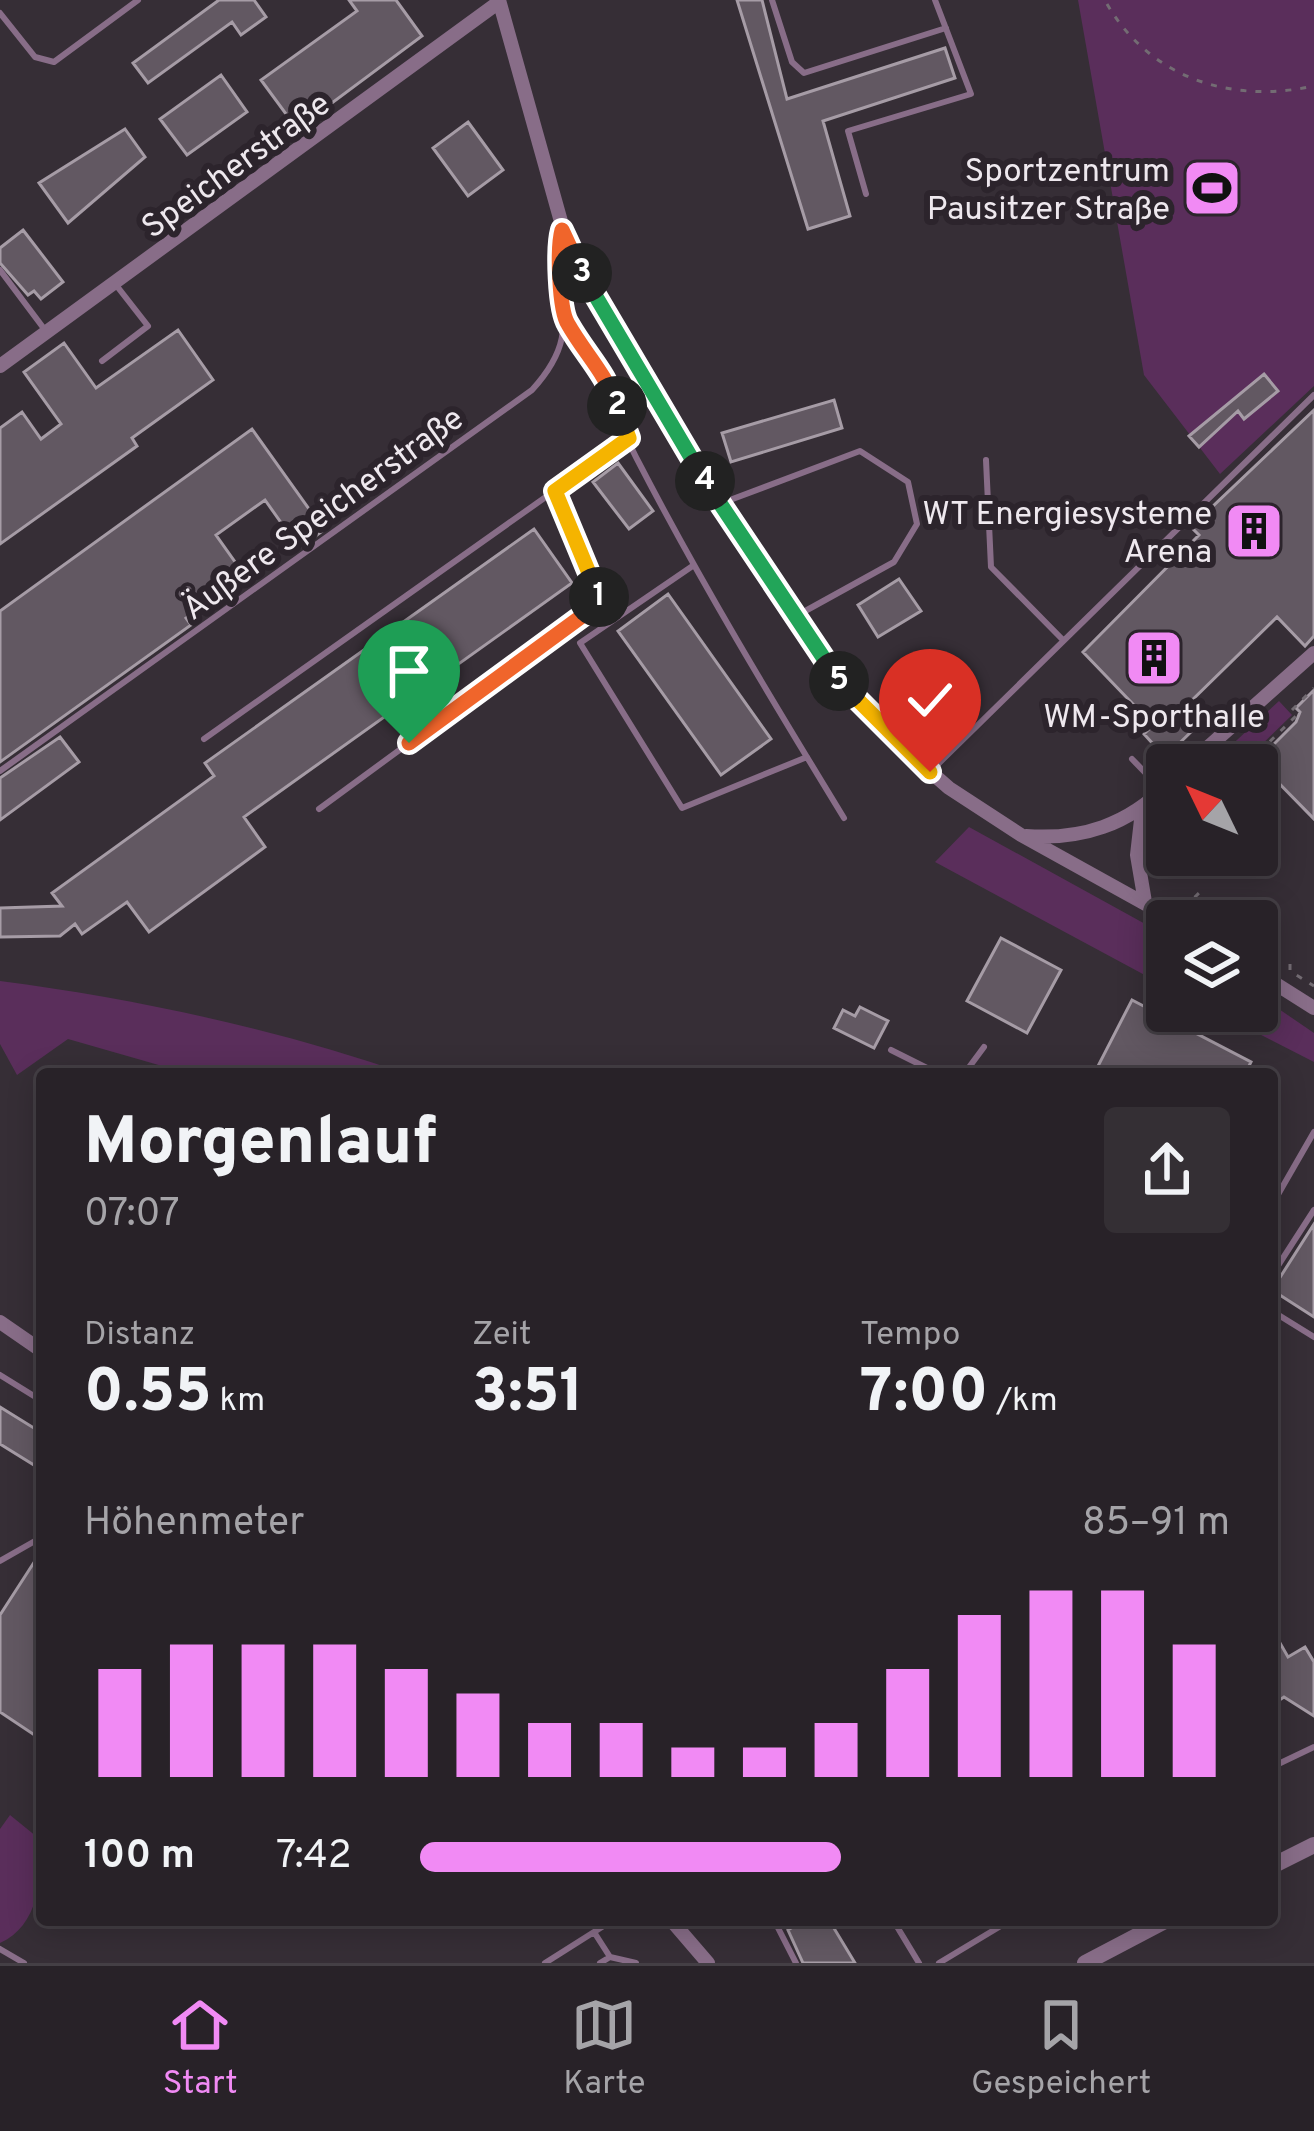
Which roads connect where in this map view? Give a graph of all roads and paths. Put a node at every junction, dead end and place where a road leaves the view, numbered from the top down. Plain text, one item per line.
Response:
1 (138, 0) edge
2 (772, 0) edge
3 (935, 0) edge
4 (500, 1) edge
5 (1107, 4) dead end
6 (0, 13) edge
7 (946, 27) junction
8 (1314, 86) edge
9 (866, 194) dead end
10 (562, 230) junction
11 (0, 270) edge
12 (116, 284) junction
13 (565, 322) junction
14 (47, 332) junction
15 (102, 361) dead end
16 (0, 366) edge
17 (1314, 395) edge
18 (629, 438) junction
19 (986, 460) dead end
20 (555, 491) junction
21 (718, 504) junction
22 (694, 565) junction
23 (792, 618) junction
24 (1062, 639) junction
25 (1314, 653) edge
26 (1314, 688) edge
27 (1283, 700) dead end
28 (1295, 713) junction
29 (204, 739) dead end
30 (1212, 744) edge
31 (1269, 744) edge
32 (807, 757) junction
33 (1132, 759) dead end
34 (0, 771) edge
35 (1146, 771) edge
36 (930, 772) junction
37 (1146, 807) edge
38 (319, 809) dead end
39 (1142, 811) junction
40 (844, 818) dead end
41 (1021, 836) junction
42 (1201, 892) dead end
43 (1194, 900) edge
44 (1145, 902) joint
45 (1290, 964) dead end
46 (1278, 985) edge
47 (1314, 986) edge
48 (1314, 1008) edge
49 (984, 1047) dead end
50 (891, 1050) dead end
51 (927, 1068) edge
52 (968, 1068) edge
53 (1314, 1132) edge
54 (1278, 1195) edge
55 (1314, 1210) edge
56 (1278, 1266) edge
57 (1278, 1315) edge
58 (0, 1322) edge
59 (1314, 1337) edge
60 (36, 1347) edge
61 (0, 1375) edge
62 (36, 1397) edge
63 (36, 1540) edge
64 (0, 1561) edge
65 (1314, 1747) edge
66 (1278, 1764) edge
67 (1314, 1845) edge
68 (1278, 1863) edge
69 (604, 1926) edge
70 (676, 1926) edge
71 (777, 1926) edge
72 (897, 1926) edge
73 (1001, 1926) edge
74 (1156, 1926) edge
75 (594, 1932) junction
76 (0, 1949) edge
77 (610, 1957) junction
78 (24, 1963) edge
79 (545, 1963) edge
80 (601, 1963) edge
81 (635, 1963) edge
82 (708, 1963) edge
83 (796, 1963) edge
84 (919, 1963) edge
85 (939, 1963) edge
86 (1085, 1963) edge

1 - 6 lane
2 - 7 lane
3 - 7 lane
4 - 10 street
4 - 12 street, Speicherstraße
5 - 8 path
7 - 9 lane
10 - 13 lane, Äußere Speicherstraße
10 - 21 street
11 - 14 lane
12 - 14 street, Speicherstraße
12 - 15 lane
13 - 18 lane
13 - 34 lane, Äußere Speicherstraße
14 - 16 street, Speicherstraße
17 - 24 lane
18 - 20 lane
18 - 22 lane
19 - 24 lane
20 - 29 lane
20 - 38 lane
21 - 23 street
21 - 23 lane
22 - 32 lane
22 - 32 lane
23 - 36 street
24 - 36 lane
25 - 30 street
26 - 28 path
27 - 28 path
28 - 31 path
32 - 40 lane
33 - 35 lane
36 - 41 street
37 - 39 street
39 - 41 street
39 - 44 street
41 - 44 street
42 - 43 path
45 - 47 path
46 - 48 street
49 - 52 lane
50 - 51 lane
53 - 54 lane
55 - 56 lane
57 - 59 lane
58 - 60 street
61 - 62 lane
63 - 64 lane
65 - 66 lane
67 - 68 street
69 - 75 lane
70 - 82 street
71 - 83 lane
72 - 84 lane
73 - 85 lane
74 - 86 street
75 - 77 lane
75 - 79 lane
76 - 78 lane
77 - 80 lane
77 - 81 lane

